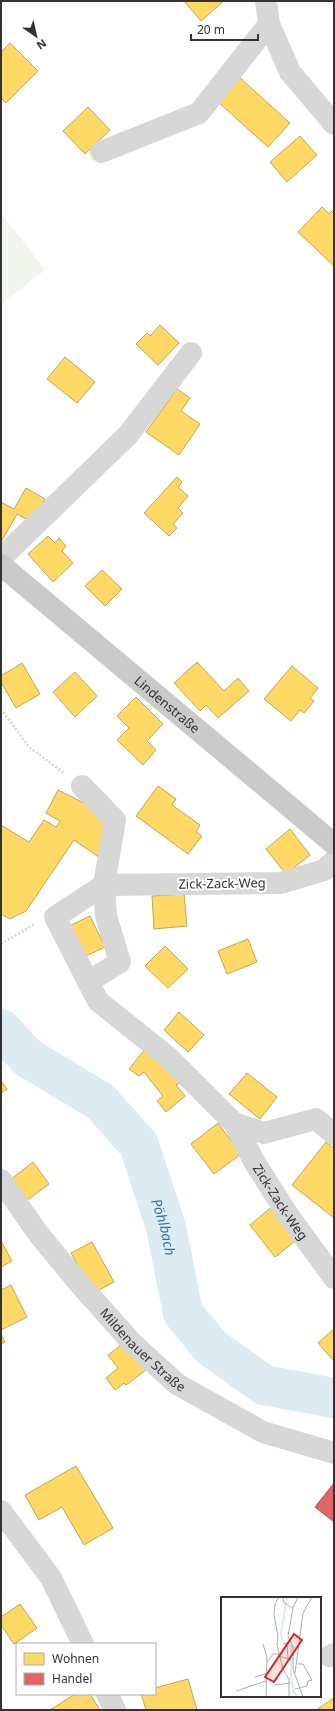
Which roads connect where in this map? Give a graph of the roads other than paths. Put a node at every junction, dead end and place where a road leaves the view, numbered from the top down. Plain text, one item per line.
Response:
1 (266, 1) edge
2 (269, 24) junction
3 (334, 124) edge
4 (101, 152) dead end
5 (191, 353) dead end
6 (1, 558) edge
7 (1, 565) edge
8 (82, 786) road end
9 (334, 844) edge
10 (334, 862) edge
11 (104, 884) junction
12 (88, 982) junction
13 (234, 1123) junction
14 (334, 1134) edge
15 (1, 1180) edge
16 (334, 1278) edge
17 (334, 1453) edge
18 (1, 1511) edge
19 (83, 1643) edge
20 (108, 1695) edge
21 (115, 1710) edge

1 - 2 street
2 - 3 street
2 - 4 street
5 - 6 street
7 - 9 main road, Lindenstraße
8 - 11 street
10 - 11 street, Zick-Zack-Weg
11 - 12 street
11 - 12 street, Zick-Zack-Weg
12 - 13 street, Zick-Zack-Weg
13 - 14 street, Zick-Zack-Weg
13 - 16 street, Zick-Zack-Weg
15 - 17 street, Mildenauer Straße
18 - 19 street
20 - 21 street

